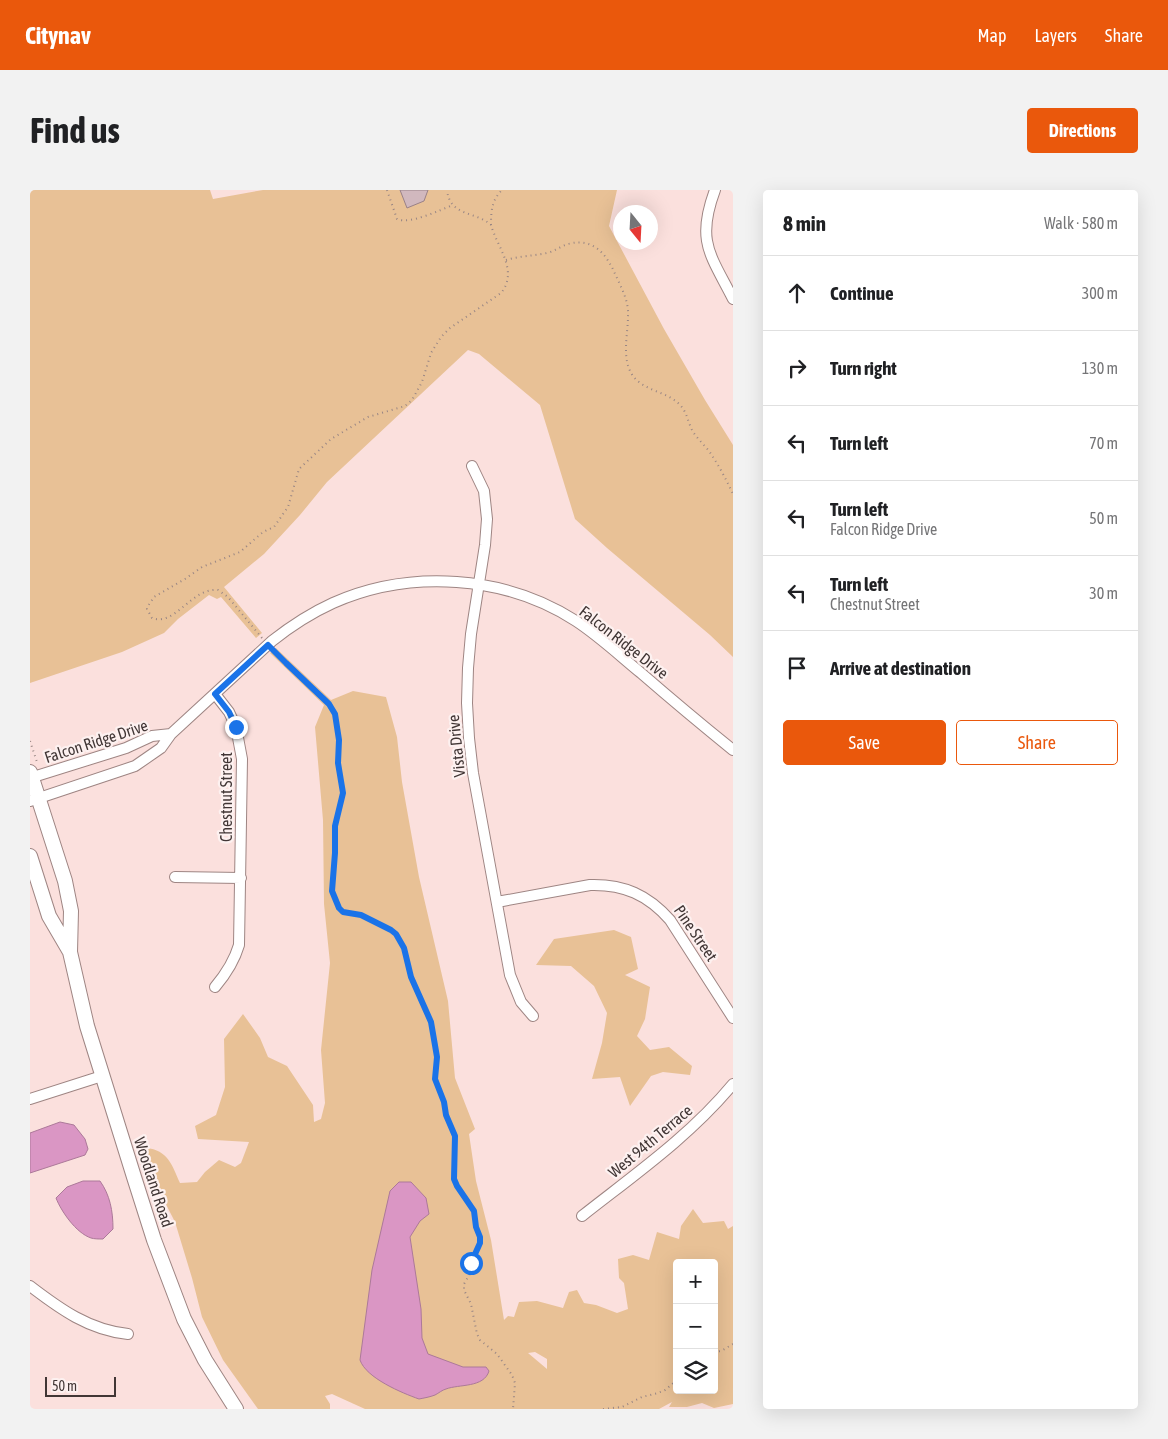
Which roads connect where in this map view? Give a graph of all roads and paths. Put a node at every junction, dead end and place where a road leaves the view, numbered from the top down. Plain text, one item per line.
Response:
1 (387, 190) edge
2 (447, 190) edge
3 (502, 190) edge
4 (715, 190) edge
5 (453, 205) junction
6 (491, 225) junction
7 (506, 260) junction
8 (733, 299) edge
9 (472, 466) dead end
10 (733, 494) edge
11 (479, 584) junction
12 (268, 645) junction
13 (215, 694) junction
14 (171, 734) junction
15 (733, 750) edge
16 (31, 776) edge
17 (34, 800) edge
18 (30, 856) edge
19 (175, 877) dead end
20 (241, 878) junction
21 (497, 902) junction
22 (70, 952) junction
23 (215, 987) dead end
24 (533, 1016) dead end
25 (733, 1018) edge
26 (102, 1076) junction
27 (733, 1084) edge
28 (30, 1100) edge
29 (582, 1216) dead end
30 (30, 1286) edge
31 (128, 1334) dead end
32 (733, 1344) edge
33 (718, 1351) edge
34 (673, 1383) edge
35 (236, 1409) edge
36 (513, 1409) edge
37 (603, 1409) edge

1 - 5 path
2 - 5 path
3 - 6 path
4 - 8 street
5 - 6 path
6 - 7 path
7 - 10 path
7 - 12 path
9 - 11 street, Vista Drive
11 - 12 street, Falcon Ridge Drive
11 - 15 street, Falcon Ridge Drive
11 - 21 street, Vista Drive
12 - 13 street, Falcon Ridge Drive
12 - 36 path
13 - 14 street, Falcon Ridge Drive
13 - 20 street, Chestnut Street
14 - 16 street, Falcon Ridge Drive
14 - 17 street, Falcon Ridge Drive
16 - 17 main road, Woodland Road
17 - 22 main road, Woodland Road
18 - 22 main road, Woodland Road
19 - 20 street
20 - 23 street, Chestnut Street
21 - 24 street, Vista Drive
21 - 25 street, Pine Street
22 - 26 main road, Woodland Road
26 - 28 street
26 - 35 main road, Woodland Road
27 - 29 street, West 94th Terrace
30 - 31 street
32 - 33 path
34 - 37 path

